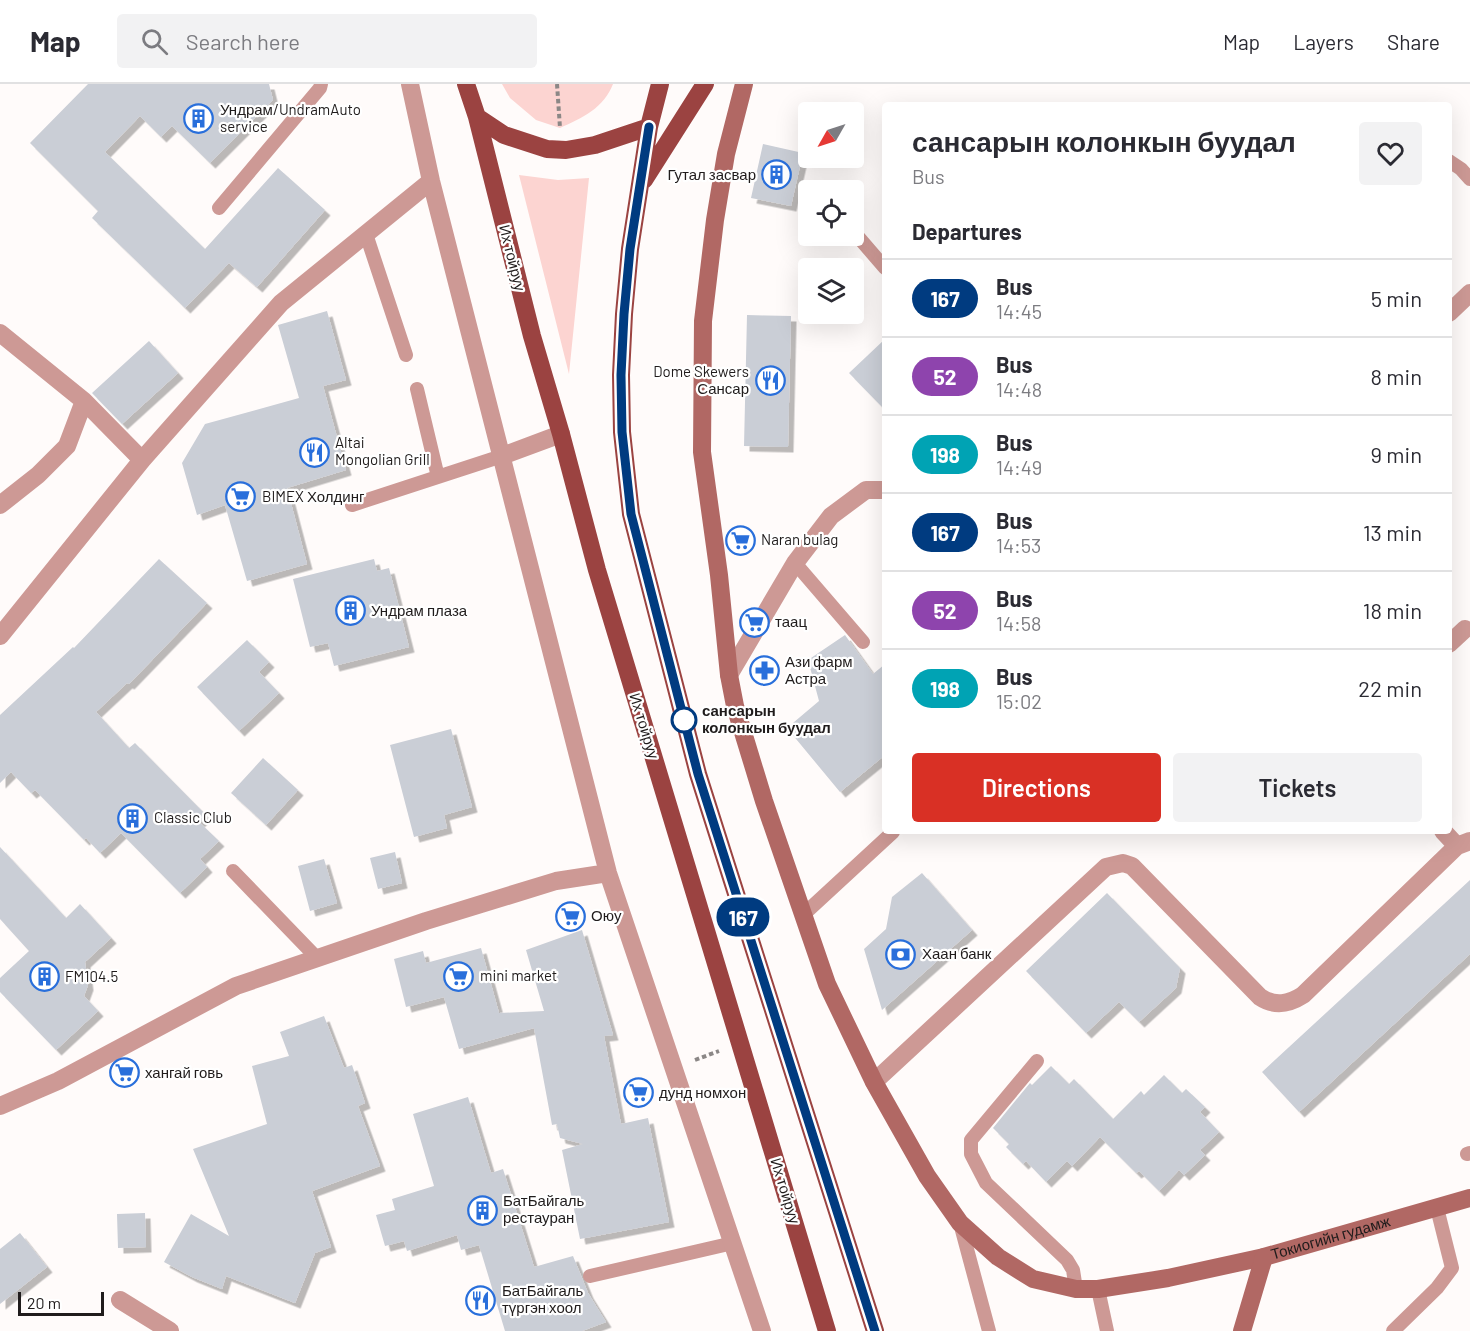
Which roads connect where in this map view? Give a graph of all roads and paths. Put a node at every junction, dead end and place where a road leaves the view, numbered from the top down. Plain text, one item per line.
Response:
1 (321, 84) edge
2 (410, 84) edge
3 (466, 84) edge
4 (557, 84) edge
5 (660, 84) edge
6 (705, 84) edge
7 (744, 84) edge
8 (477, 117) junction
9 (649, 127) junction
10 (560, 128) dead end
11 (1452, 163) edge
12 (1470, 179) edge
13 (431, 181) junction
14 (639, 189) junction
15 (219, 208) dead end
16 (366, 234) junction
17 (864, 244) edge
18 (882, 265) edge
19 (1470, 292) edge
20 (1452, 310) edge
21 (0, 333) edge
22 (406, 355) dead end
23 (417, 389) dead end
24 (84, 401) junction
25 (561, 434) junction
26 (502, 456) junction
27 (142, 460) junction
28 (438, 477) junction
29 (882, 490) edge
30 (0, 505) edge
31 (352, 505) dead end
32 (795, 563) junction
33 (1465, 629) dead end
34 (0, 636) edge
35 (1452, 641) edge
36 (863, 642) dead end
37 (729, 675) junction
38 (891, 834) edge
39 (1448, 834) edge
40 (1464, 844) edge
41 (233, 871) dead end
42 (608, 873) junction
43 (803, 915) junction
44 (318, 959) junction
45 (1036, 1061) dead end
46 (873, 1083) junction
47 (0, 1106) edge
48 (1470, 1198) edge
49 (1437, 1208) junction
50 (960, 1223) junction
51 (733, 1243) junction
52 (1264, 1257) junction
53 (590, 1276) dead end
54 (1076, 1289) junction
55 (1098, 1289) junction
56 (120, 1300) dead end
57 (170, 1331) edge
58 (762, 1331) edge
59 (827, 1331) edge
60 (875, 1331) edge
61 (989, 1331) edge
62 (1107, 1331) edge
63 (1242, 1331) edge
64 (1393, 1331) edge

1 - 15 lane
2 - 13 street
3 - 8 main road, Их тойруу
4 - 10 path
5 - 9 main road
6 - 14 main road
7 - 37 street
8 - 9 main road
8 - 25 main road, Их тойруу
9 - 14 main road
11 - 12 lane
13 - 16 street
13 - 26 street
14 - 60 main road
16 - 22 lane
16 - 27 street
17 - 18 lane
19 - 20 street
21 - 24 street
23 - 28 lane
24 - 27 street
24 - 30 street
25 - 26 street
25 - 59 main road, Их тойруу
26 - 28 lane
26 - 42 street
27 - 34 street
28 - 31 lane
29 - 32 street
32 - 36 lane
32 - 37 street
33 - 35 street
37 - 43 street
38 - 43 lane
39 - 40 street
40 - 46 street
41 - 44 lane
42 - 44 street
42 - 51 street
43 - 46 street
44 - 47 street
45 - 54 lane
46 - 50 street
48 - 49 street, Токиогийн гудамж
49 - 52 street, Токиогийн гудамж
49 - 64 lane
50 - 54 street
50 - 61 lane
51 - 53 lane
51 - 58 street
52 - 55 street
52 - 63 street, Токиогийн гудамж
54 - 55 street
55 - 62 lane
56 - 57 street

